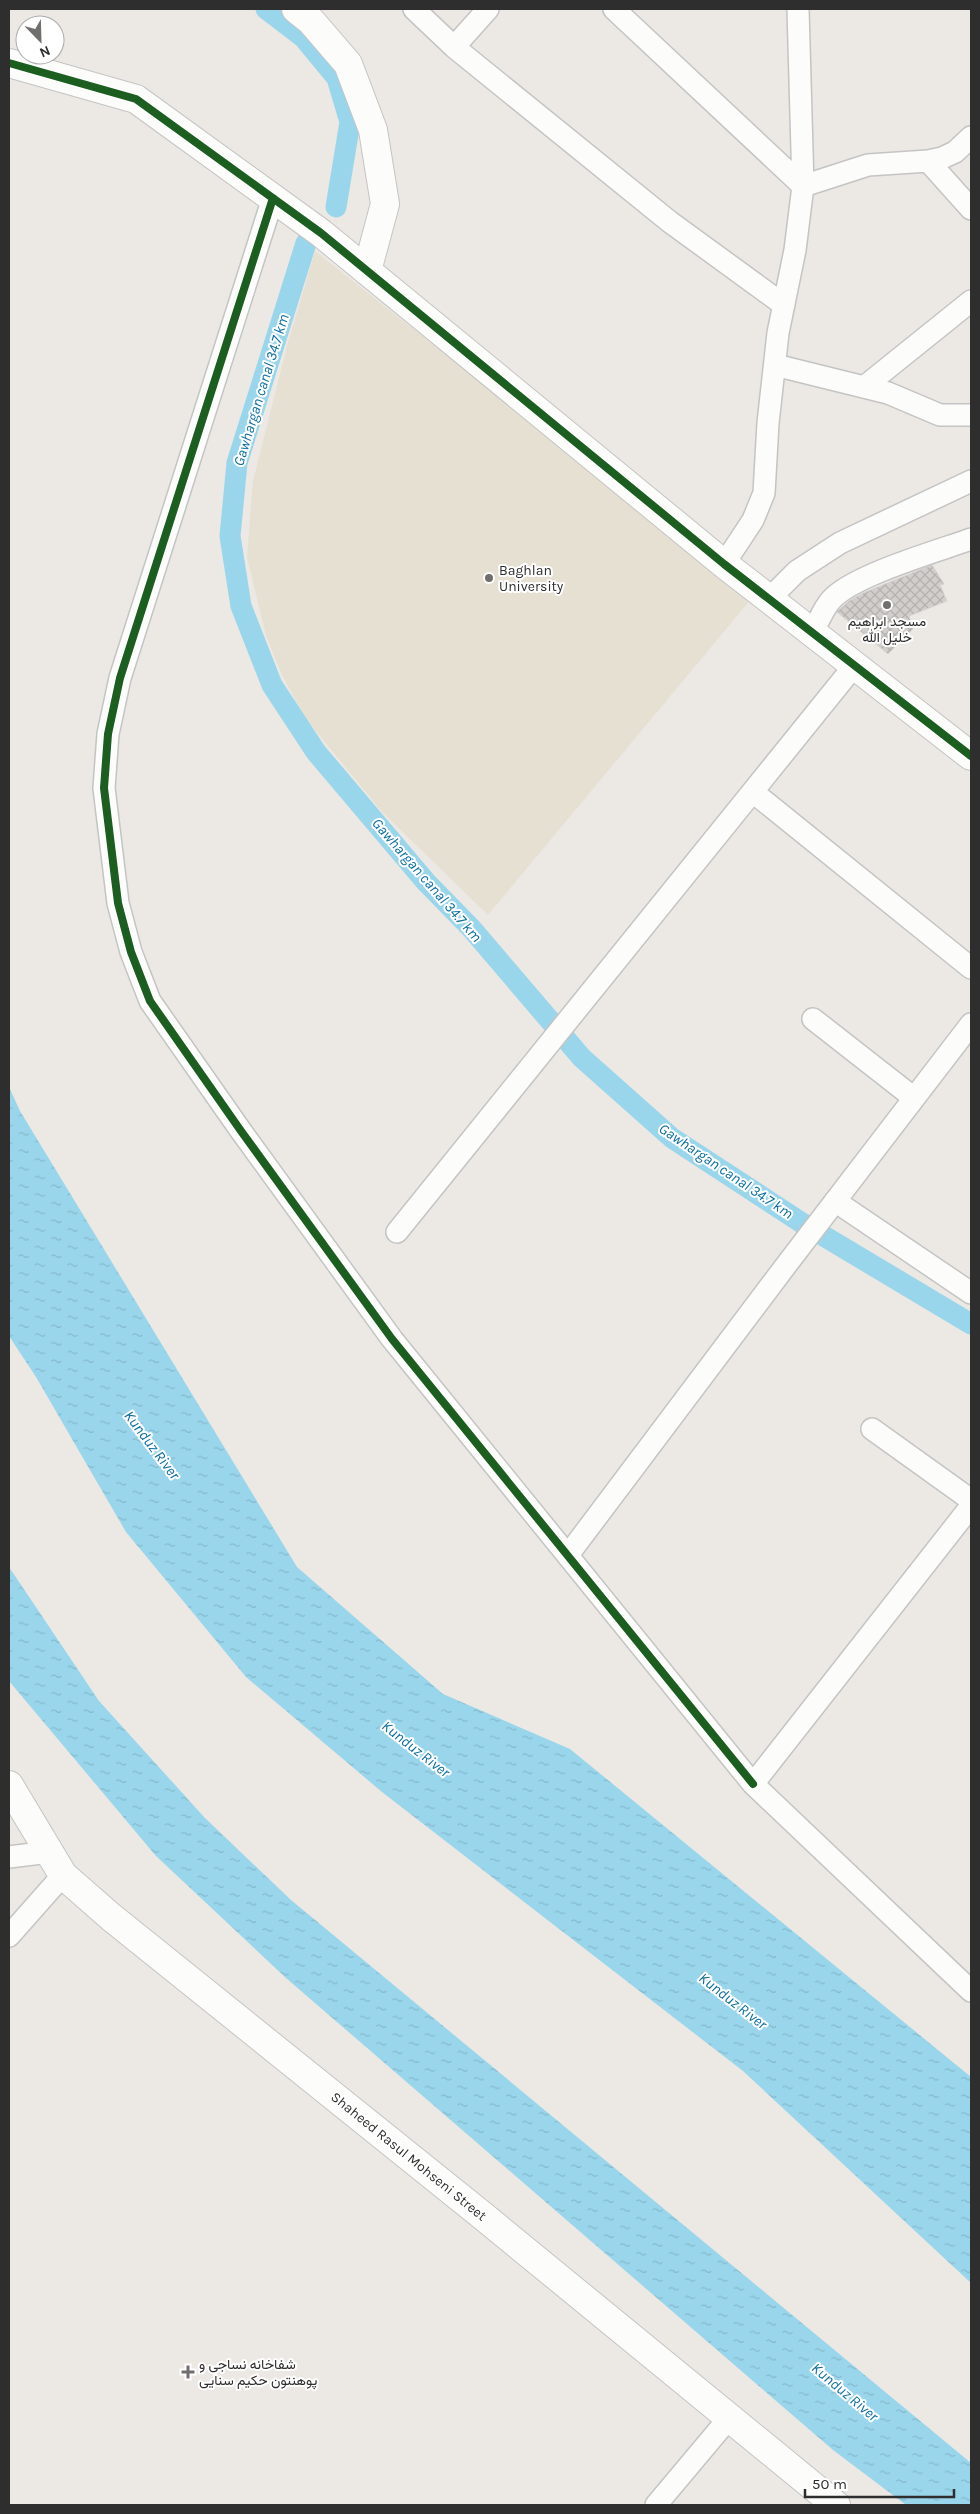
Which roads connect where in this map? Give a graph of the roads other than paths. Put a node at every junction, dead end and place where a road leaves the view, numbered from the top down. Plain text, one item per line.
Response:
1 (296, 9) edge
2 (414, 9) edge
3 (488, 9) edge
4 (614, 9) edge
5 (798, 9) edge
6 (454, 47) junction
7 (9, 63) edge
8 (971, 138) edge
9 (928, 162) junction
10 (803, 186) junction
11 (273, 198) junction
12 (971, 209) edge
13 (367, 270) junction
14 (971, 301) edge
15 (784, 305) junction
16 (775, 365) junction
17 (864, 387) junction
18 (971, 415) edge
19 (971, 481) edge
20 (971, 539) edge
21 (724, 564) junction
22 (769, 599) junction
23 (812, 634) junction
24 (854, 666) junction
25 (971, 756) edge
26 (752, 792) junction
27 (971, 968) edge
28 (813, 1019) dead end
29 (971, 1024) edge
30 (914, 1098) junction
31 (835, 1201) junction
32 (397, 1232) dead end
33 (971, 1293) edge
34 (872, 1429) dead end
35 (971, 1500) edge
36 (971, 1506) edge
37 (568, 1556) junction
38 (753, 1784) junction
39 (9, 1785) edge
40 (49, 1852) junction
41 (9, 1857) edge
42 (63, 1875) junction
43 (9, 1936) edge
44 (971, 1990) edge
45 (729, 2418) junction
46 (656, 2505) edge
47 (836, 2505) edge

1 - 13 street
2 - 6 street
3 - 6 street
4 - 10 street
5 - 10 street
6 - 15 street
7 - 11 street
8 - 9 street
9 - 10 street
9 - 12 street
10 - 15 street
11 - 13 street
11 - 37 street
13 - 21 street
14 - 17 street
15 - 16 street
16 - 17 street
16 - 21 street
17 - 18 street
19 - 22 street
20 - 23 street
21 - 22 street
22 - 23 street
23 - 24 street
24 - 25 street
24 - 26 street
26 - 27 street
26 - 32 street
28 - 30 street
29 - 30 street
30 - 31 street
31 - 33 street
31 - 37 street
34 - 35 street
36 - 38 street
37 - 38 street
38 - 44 street
39 - 40 street, Shaheed Rasul Mohseni Street
40 - 41 street
40 - 42 street, Shaheed Rasul Mohseni Street
42 - 43 street
42 - 45 street, Shaheed Rasul Mohseni Street
45 - 46 street
45 - 47 street, Shaheed Rasul Mohseni Street

